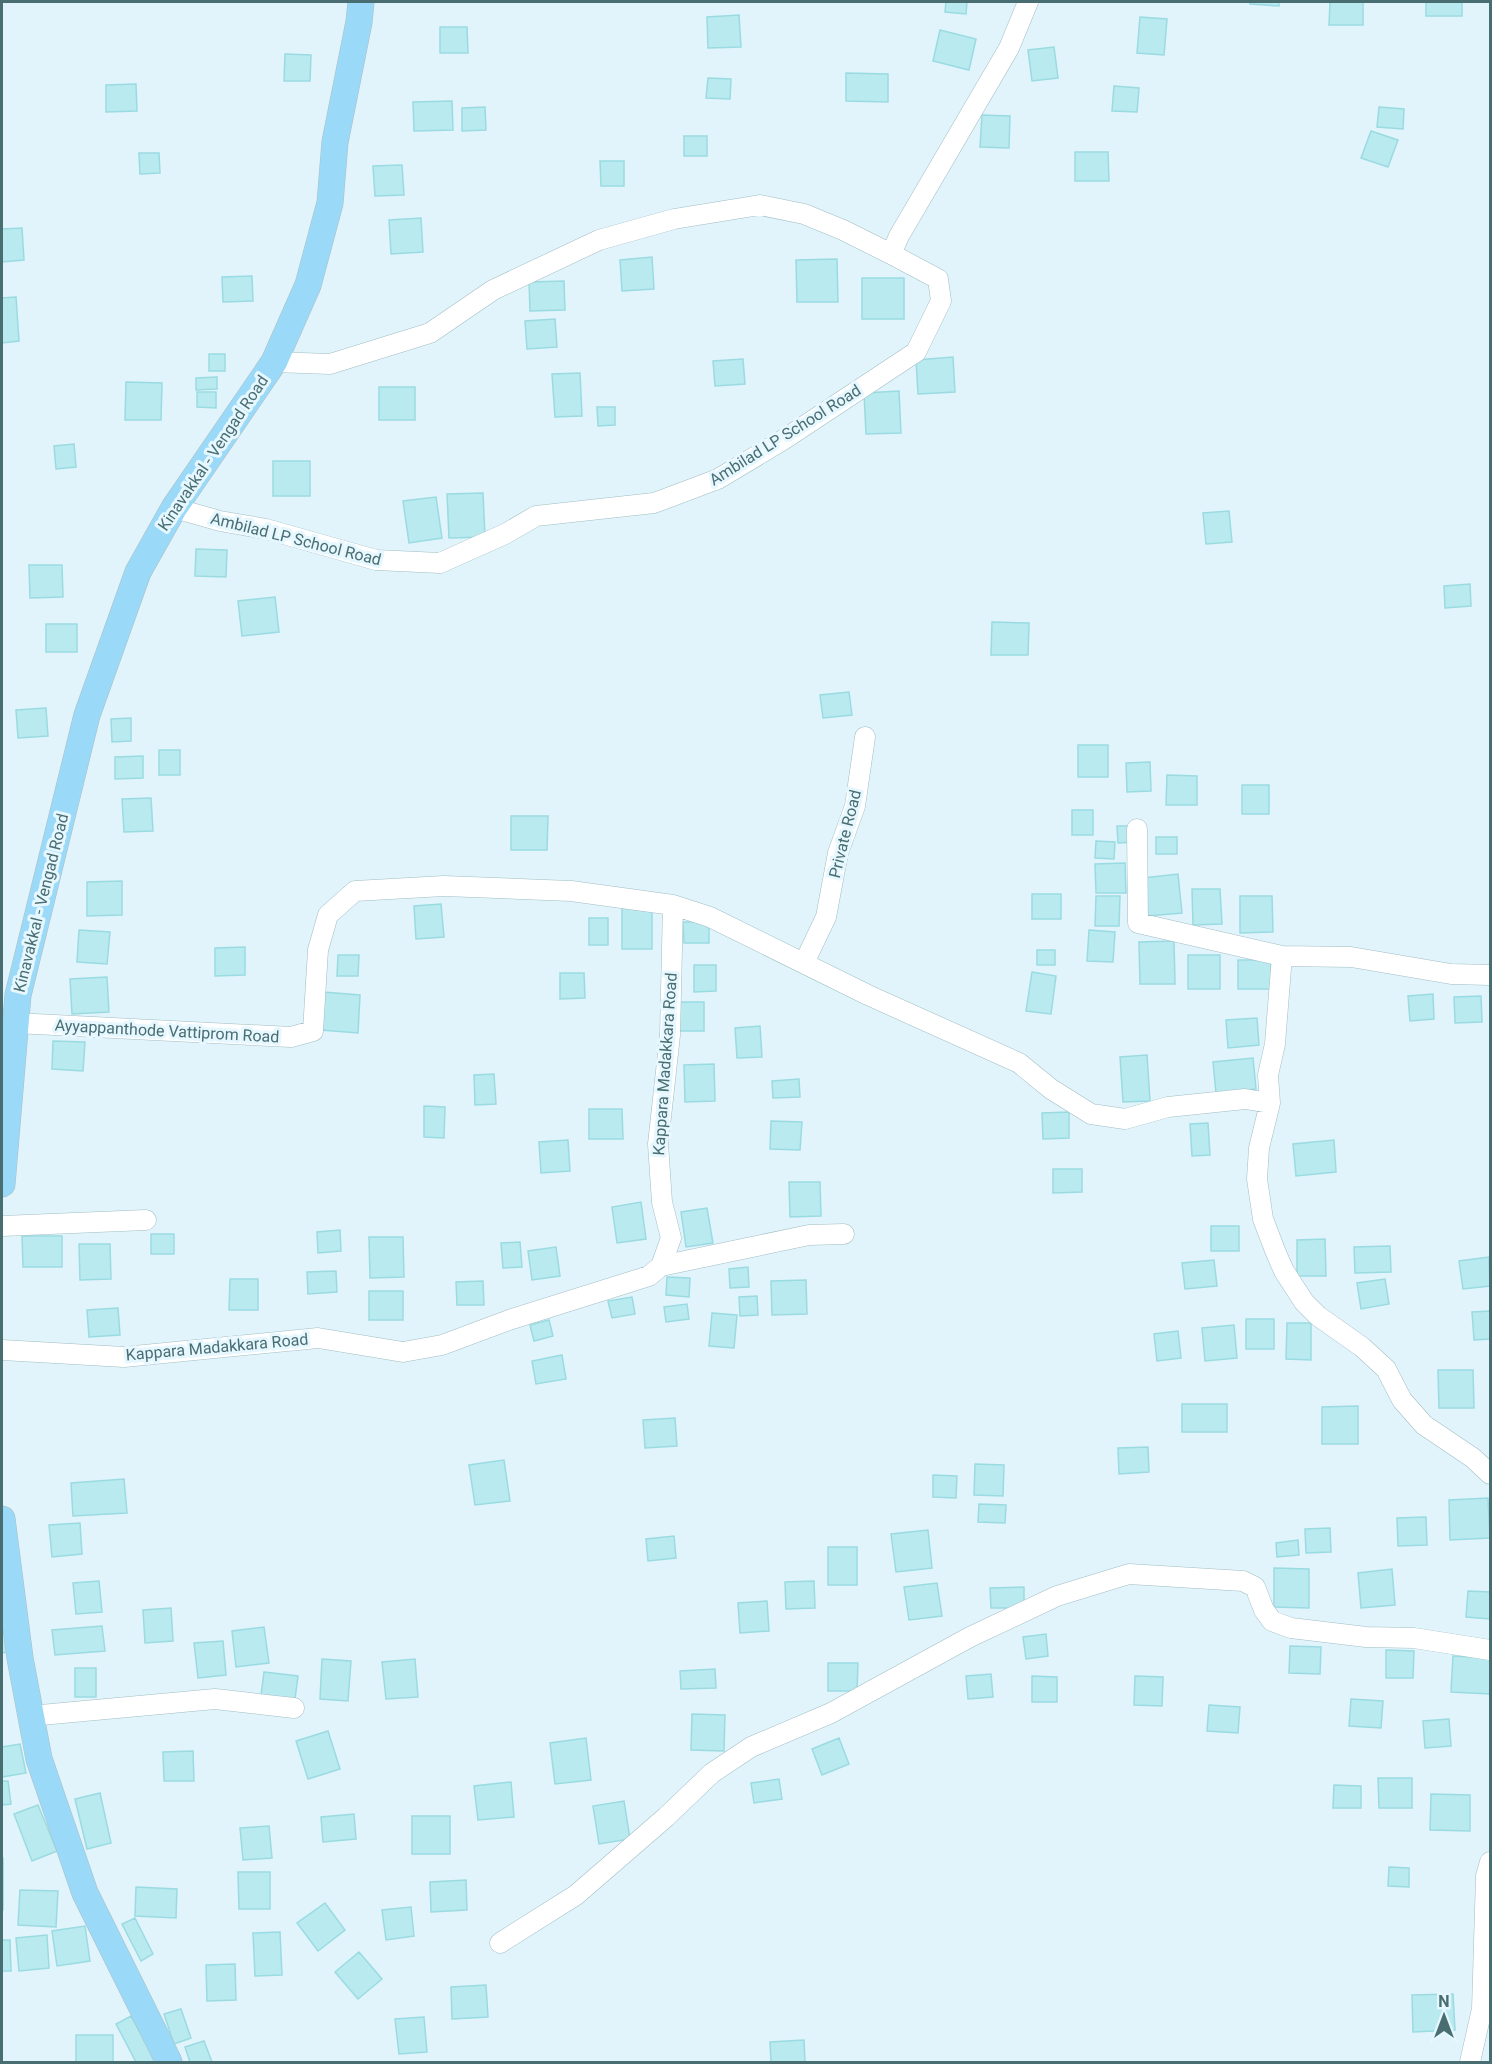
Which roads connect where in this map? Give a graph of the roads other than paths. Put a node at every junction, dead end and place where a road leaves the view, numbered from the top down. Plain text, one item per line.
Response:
1 (361, 2) edge
2 (1028, 2) edge
3 (891, 254) junction
4 (274, 362) junction
5 (174, 508) junction
6 (865, 737) dead end
7 (1137, 829) dead end
8 (673, 905) junction
9 (1282, 956) junction
10 (804, 963) junction
11 (1491, 975) edge
12 (15, 1023) junction
13 (1270, 1103) junction
14 (2, 1184) edge
15 (146, 1220) dead end
16 (2, 1226) edge
17 (844, 1234) dead end
18 (661, 1266) junction
19 (2, 1350) edge
20 (1491, 1474) edge
21 (2, 1519) edge
22 (1491, 1650) edge
23 (294, 1708) dead end
24 (30, 1716) junction
25 (1491, 1862) edge
26 (500, 1943) dead end
27 (169, 2062) edge
28 (1470, 2062) edge

1 - 4 main road, Kinavakkal - Vengad Road
2 - 3 street
3 - 4 street
3 - 5 street, Ambilad LP School Road
4 - 5 main road, Kinavakkal - Vengad Road
5 - 12 main road, Kinavakkal - Vengad Road
6 - 10 street, Private Road
7 - 9 street
8 - 10 street
8 - 12 street, Ayyappanthode Vattiprom Road
8 - 18 street, Kappara Madakkara Road
9 - 11 street
9 - 13 street
10 - 13 street
12 - 14 main road, Kinavakkal - Vengad Road
13 - 20 street
15 - 16 street
17 - 18 street
18 - 19 street, Kappara Madakkara Road
21 - 24 main road
22 - 26 street
23 - 24 street
24 - 27 main road
25 - 28 street

